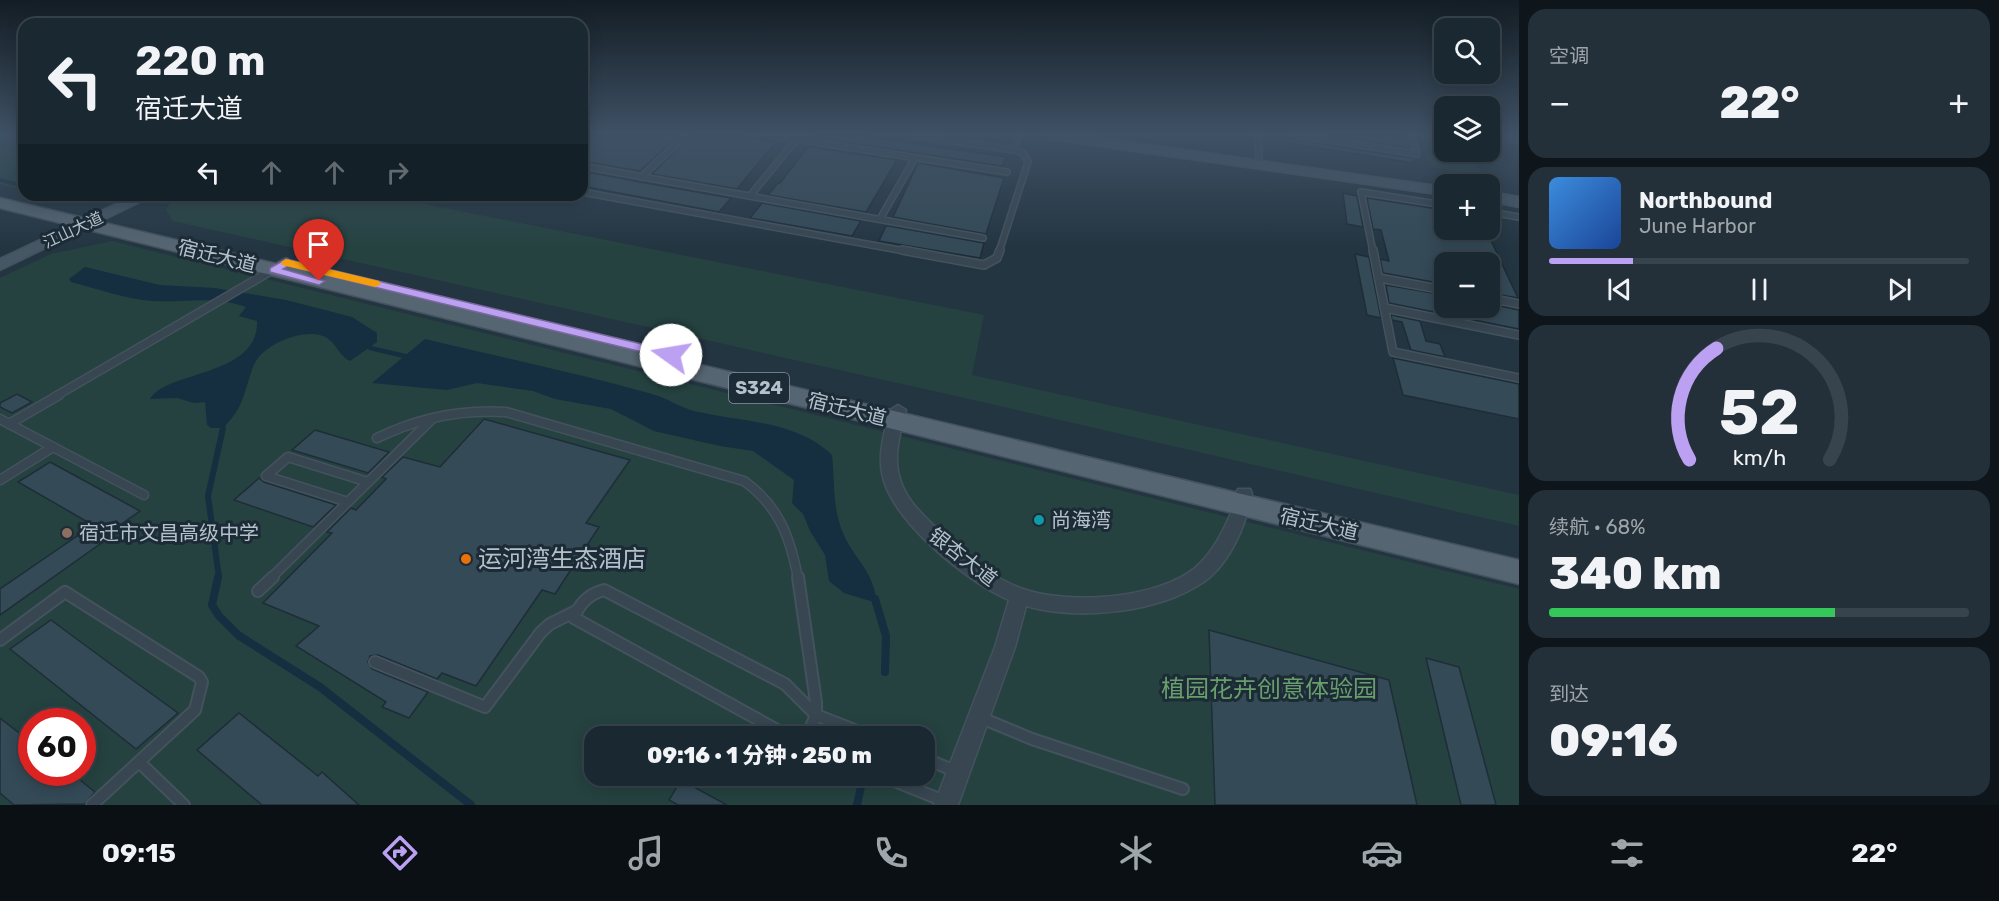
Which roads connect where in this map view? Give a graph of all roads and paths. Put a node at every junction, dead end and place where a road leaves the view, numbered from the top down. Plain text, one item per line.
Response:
1 (617, 173) edge
2 (646, 173) edge
3 (769, 173) edge
4 (907, 173) edge
5 (1025, 173) edge
6 (1314, 173) edge
7 (1348, 173) edge
8 (641, 177) junction
9 (1434, 185) edge
10 (0, 190) edge
11 (1434, 190) edge
12 (588, 193) edge
13 (1500, 195) edge
14 (18, 196) edge
15 (750, 196) junction
16 (1500, 198) edge
17 (1518, 200) edge
18 (33, 201) edge
19 (112, 201) edge
20 (131, 201) edge
21 (0, 203) edge
22 (1434, 203) edge
23 (1500, 214) edge
24 (1519, 217) edge
25 (85, 218) junction
26 (880, 219) junction
27 (983, 238) dead end
28 (0, 250) edge
29 (0, 265) edge
30 (280, 266) junction
31 (1379, 278) junction
32 (1434, 288) edge
33 (1500, 300) edge
34 (1519, 304) edge
35 (1385, 308) junction
36 (1519, 335) edge
37 (1519, 378) edge
38 (896, 415) junction
39 (433, 418) junction
40 (0, 419) edge
41 (9, 424) junction
42 (377, 438) dead end
43 (53, 447) junction
44 (0, 480) edge
45 (368, 482) junction
46 (144, 495) dead end
47 (1243, 499) junction
48 (348, 502) junction
49 (1519, 557) edge
50 (1519, 572) edge
51 (258, 591) dead end
52 (1019, 597) junction
53 (576, 611) junction
54 (0, 640) edge
55 (375, 662) dead end
56 (816, 715) junction
57 (978, 716) junction
58 (771, 726) edge
59 (811, 726) edge
60 (844, 726) edge
61 (139, 762) junction
62 (935, 763) edge
63 (958, 772) junction
64 (905, 786) edge
65 (1184, 789) dead end
66 (947, 804) edge
67 (92, 805) edge
68 (184, 805) edge

1 - 8 lane
2 - 8 lane
3 - 15 lane
4 - 26 lane
5 - 12 lane
6 - 11 street
7 - 9 street
8 - 15 lane
10 - 14 main road, 宿迁大道 / S324
13 - 17 street
15 - 26 lane
16 - 17 street
18 - 25 main road, 宿迁大道 / S324
19 - 25 street, 江山大道
20 - 25 street, 江山大道
21 - 25 main road, 宿迁大道 / S324
22 - 31 lane
23 - 24 lane
25 - 28 street, 江山大道
25 - 29 street, 江山大道
25 - 30 main road, 宿迁大道 / S324
26 - 27 lane
30 - 38 main road, 宿迁大道 / S324
30 - 41 lane
31 - 32 lane
31 - 35 lane
33 - 34 lane
35 - 36 lane
35 - 37 lane
38 - 47 main road, 宿迁大道 / S324
38 - 52 street, 银杏大道
39 - 42 lane
39 - 45 lane
39 - 56 lane
40 - 41 lane
41 - 43 lane
43 - 44 lane
43 - 46 lane
45 - 48 lane
45 - 48 lane
47 - 49 main road, 宿迁大道 / S324
47 - 50 main road, 宿迁大道 / S324
47 - 52 street, 银杏大道
48 - 51 lane
52 - 57 street, 银杏大道
53 - 55 lane
53 - 56 lane
53 - 58 lane
54 - 61 lane
56 - 59 lane
56 - 60 lane
57 - 63 street, 银杏大道
57 - 65 lane
61 - 67 lane
61 - 68 lane
62 - 63 lane
63 - 66 street, 银杏大道
64 - 66 lane

